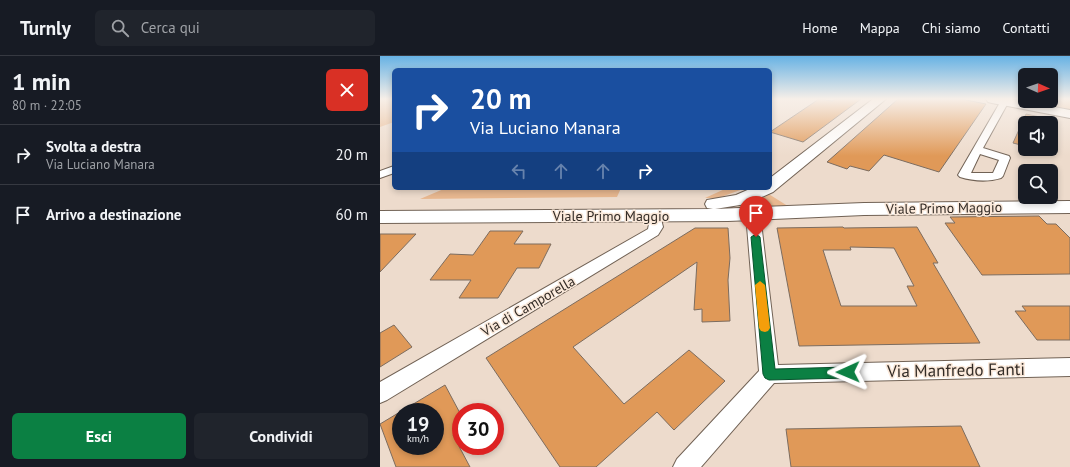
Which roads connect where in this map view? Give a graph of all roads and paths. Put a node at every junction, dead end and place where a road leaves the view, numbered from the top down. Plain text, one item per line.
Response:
1 (857, 118) edge
2 (995, 118) edge
3 (977, 150) dead end
4 (392, 171) edge
5 (380, 175) edge
6 (773, 188) edge
7 (768, 190) edge
8 (380, 207) edge
9 (1070, 207) edge
10 (842, 210) junction
11 (753, 214) junction
12 (641, 216) junction
13 (380, 217) edge
14 (1070, 367) edge
15 (769, 374) junction
16 (380, 393) edge
17 (685, 467) edge

1 - 6 main road, Viale Primo Maggio
2 - 3 street
4 - 5 street
6 - 10 main road, Viale Primo Maggio
7 - 8 main road, Viale Primo Maggio
9 - 10 main road, Viale Primo Maggio
10 - 11 main road, Viale Primo Maggio
11 - 12 main road, Viale Primo Maggio
11 - 15 street
12 - 13 main road, Viale Primo Maggio
12 - 16 street, Via di Camporella
14 - 15 street, Via Manfredo Fanti
15 - 17 street

